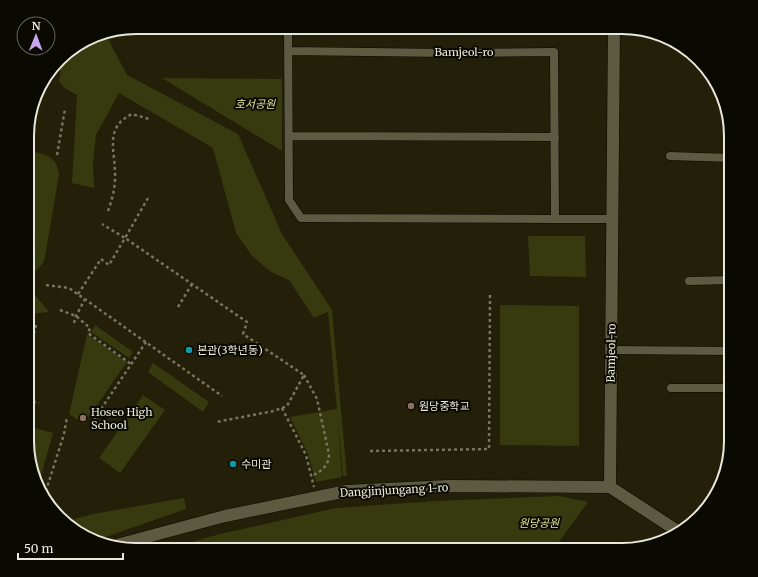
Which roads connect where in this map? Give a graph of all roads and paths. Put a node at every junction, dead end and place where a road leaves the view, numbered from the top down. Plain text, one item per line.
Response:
1 (288, 34) edge
2 (614, 34) edge
3 (288, 51) junction
4 (65, 109) dead end
5 (149, 118) dead end
6 (289, 136) junction
7 (555, 136) junction
8 (57, 156) dead end
9 (670, 156) dead end
10 (724, 158) edge
11 (148, 198) dead end
12 (108, 211) dead end
13 (555, 219) junction
14 (612, 219) junction
15 (102, 224) dead end
16 (125, 238) junction
17 (724, 280) edge
18 (689, 281) dead end
19 (192, 284) junction
20 (46, 285) dead end
21 (490, 293) dead end
22 (78, 294) junction
23 (85, 299) junction
24 (178, 307) dead end
25 (60, 310) dead end
26 (76, 316) junction
27 (74, 323) dead end
28 (36, 325) dead end
29 (34, 333) edge
30 (146, 342) junction
31 (611, 350) junction
32 (724, 351) edge
33 (131, 364) junction
34 (304, 375) junction
35 (671, 388) dead end
36 (724, 388) edge
37 (222, 396) dead end
38 (34, 402) edge
39 (39, 403) dead end
40 (282, 408) junction
41 (66, 417) dead end
42 (216, 422) dead end
43 (91, 424) dead end
44 (370, 451) dead end
45 (311, 476) junction
46 (314, 487) dead end
47 (610, 487) junction
48 (46, 490) edge
49 (674, 529) edge
50 (126, 543) edge

1 - 3 lane
2 - 14 street, Bamjeol-ro
3 - 6 lane
3 - 7 lane, Bamjeol-ro
4 - 8 path
5 - 12 path
6 - 7 lane
6 - 13 lane
7 - 13 lane, Bamjeol-ro
9 - 10 lane
11 - 16 path
13 - 14 lane
14 - 31 street, Bamjeol-ro
15 - 16 path
16 - 19 path
16 - 22 path
17 - 18 lane
19 - 24 path
19 - 34 path
20 - 22 path
21 - 44 path
22 - 23 path
23 - 26 path
23 - 30 path
25 - 26 path
26 - 27 path
26 - 33 path
28 - 29 path
30 - 33 path
30 - 37 path
31 - 32 lane
31 - 47 street, Bamjeol-ro
33 - 43 path
34 - 40 path
34 - 45 path
35 - 36 lane
38 - 39 path
40 - 42 path
40 - 45 path
41 - 48 path
45 - 46 path
47 - 49 street
47 - 50 street, Dangjinjungang 1-ro

